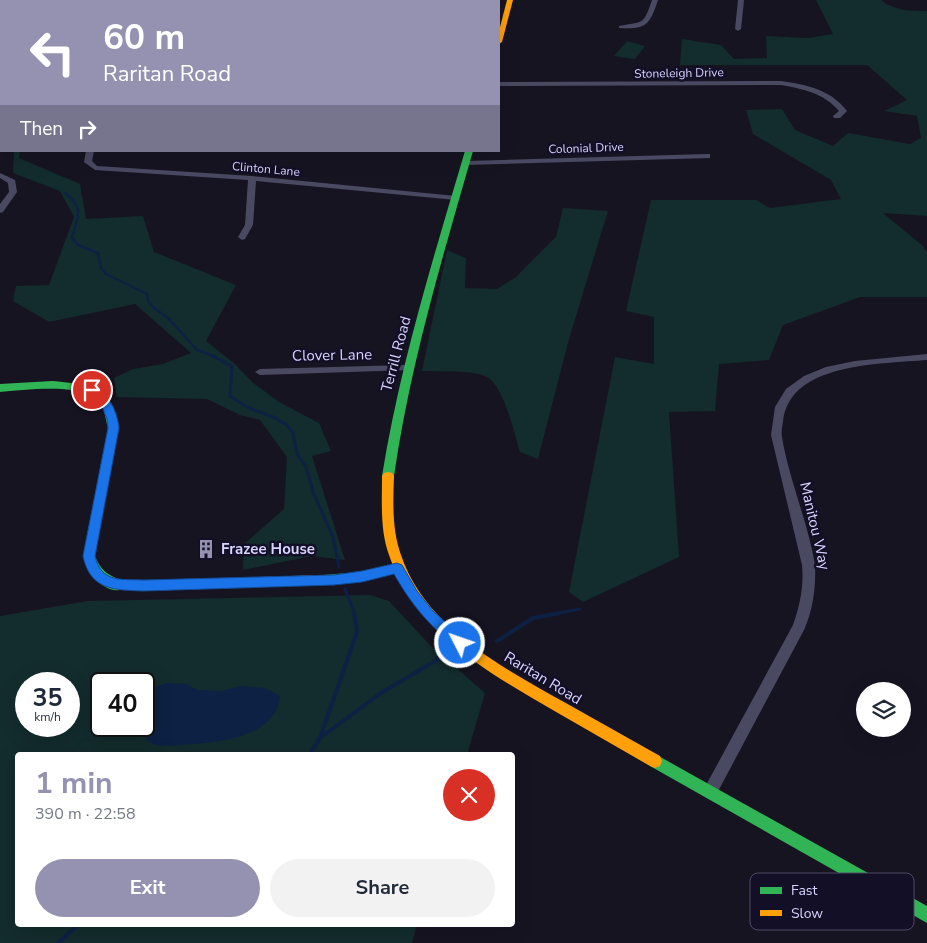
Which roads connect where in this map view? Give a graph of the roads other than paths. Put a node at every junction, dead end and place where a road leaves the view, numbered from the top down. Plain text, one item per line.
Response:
1 (510, 0) edge
2 (655, 0) edge
3 (741, 0) edge
4 (621, 27) dead end
5 (738, 29) dead end
6 (500, 38) edge
7 (500, 84) edge
8 (837, 116) dead end
9 (90, 152) edge
10 (469, 152) edge
11 (707, 156) dead end
12 (465, 163) junction
13 (0, 175) edge
14 (252, 178) junction
15 (456, 198) junction
16 (0, 210) edge
17 (242, 237) dead end
18 (927, 357) edge
19 (406, 368) junction
20 (260, 372) dead end
21 (0, 388) edge
22 (397, 568) junction
23 (710, 792) junction
24 (853, 873) edge
25 (914, 908) edge
26 (927, 915) edge

1 - 6 street
2 - 4 street
3 - 5 street
7 - 8 street, Stoneleigh Drive
9 - 14 street, Clinton Lane
10 - 12 street, Terrill Road
11 - 12 street, Colonial Drive
12 - 15 street, Terrill Road
13 - 16 street
14 - 15 street, Clinton Lane
14 - 17 street
15 - 19 street, Terrill Road
18 - 23 street, Manitou Way
19 - 20 street, Clover Lane
19 - 22 street, Terrill Road
21 - 22 street
22 - 23 street, Raritan Road
23 - 24 street, Raritan Road
25 - 26 street, Raritan Road

